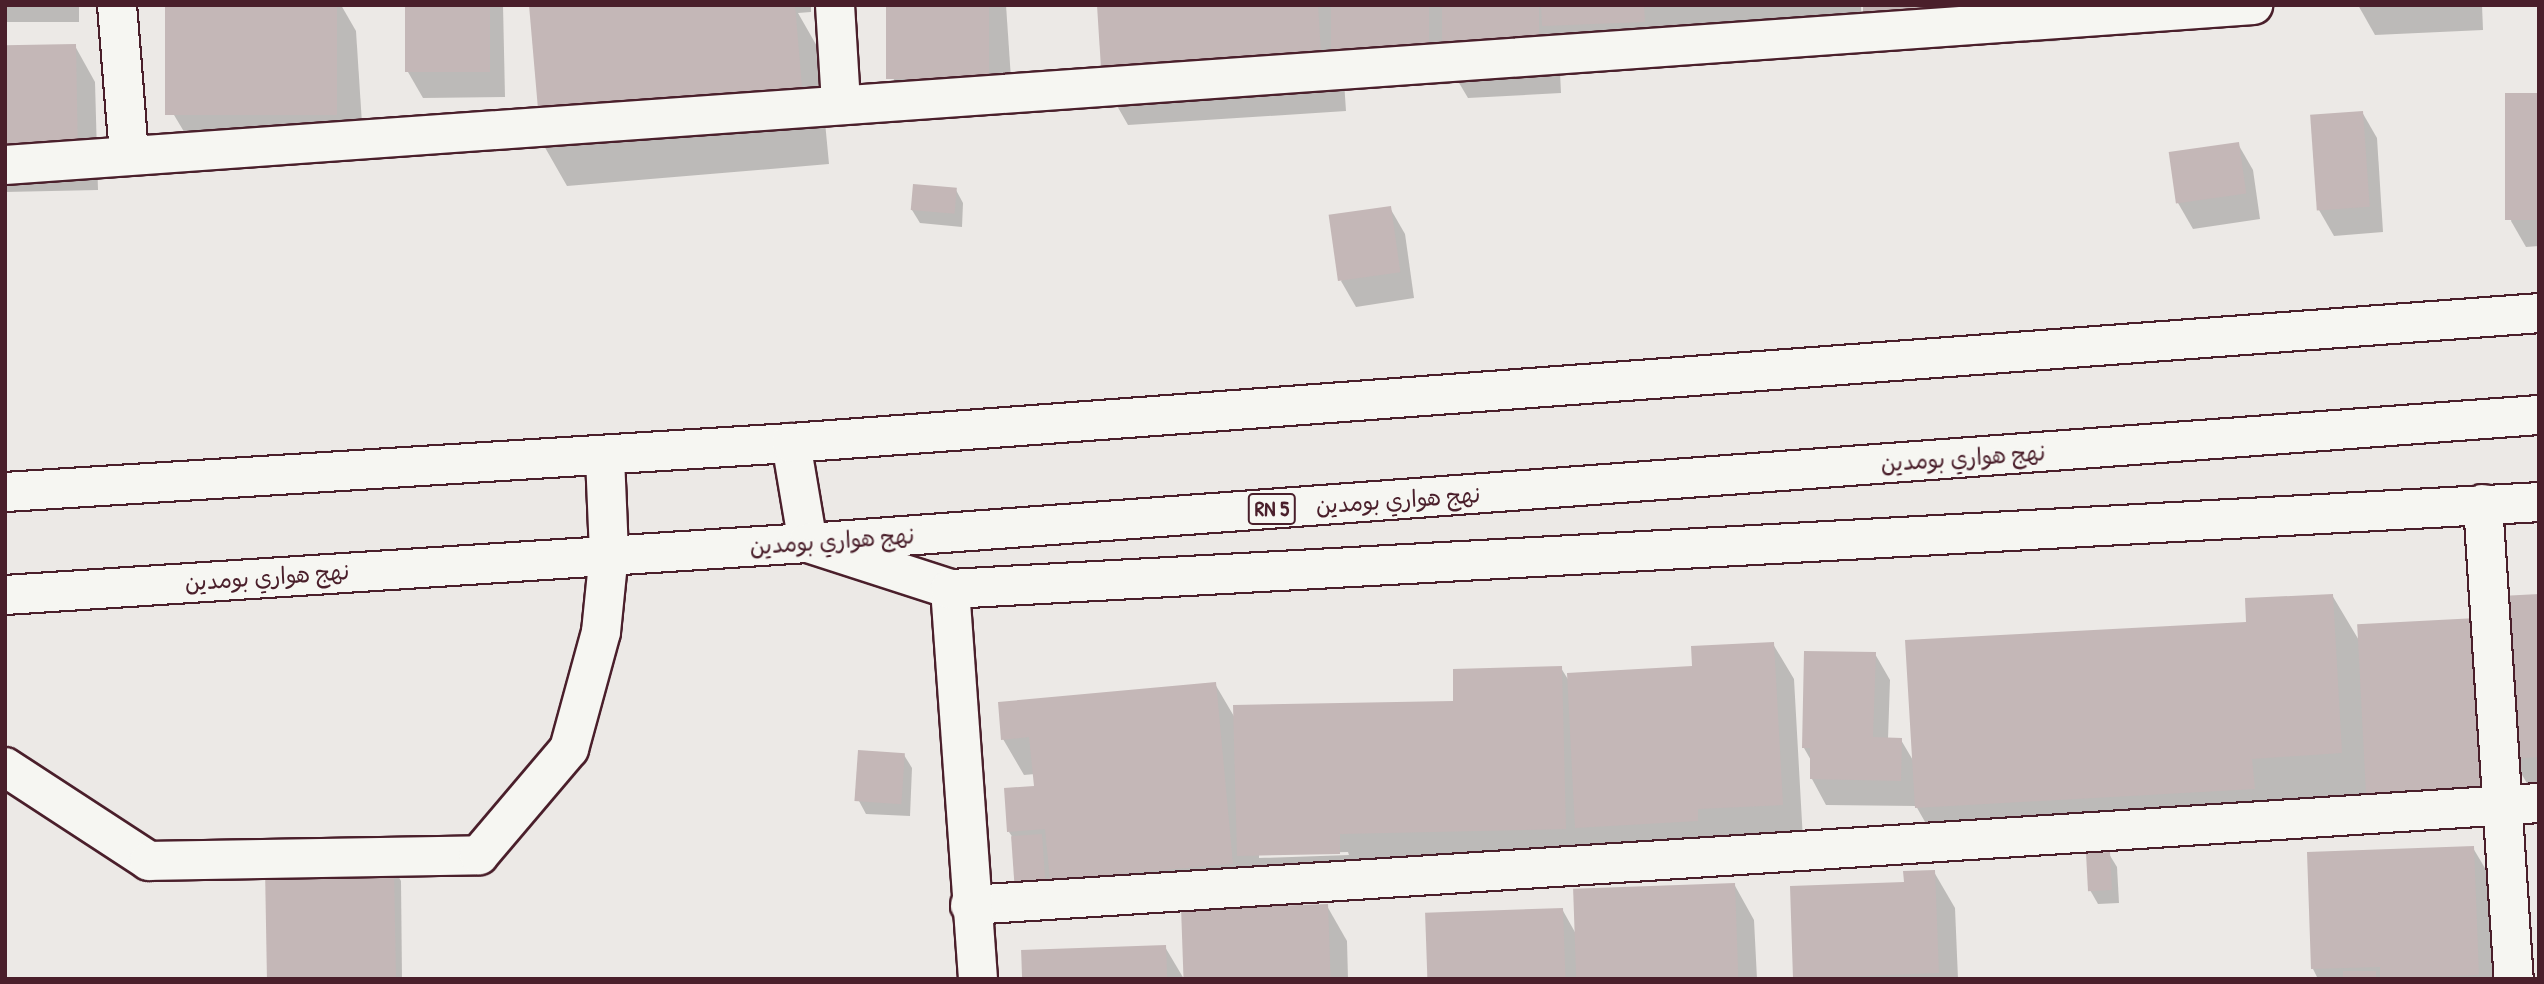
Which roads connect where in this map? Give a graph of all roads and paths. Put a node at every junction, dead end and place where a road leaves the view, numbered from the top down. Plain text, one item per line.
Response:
1 (117, 5) edge
2 (835, 5) edge
3 (2253, 5) edge
4 (2081, 10) edge
5 (841, 102) junction
6 (129, 155) junction
7 (5, 165) edge
8 (2539, 313) edge
9 (2539, 415) edge
10 (791, 443) junction
11 (605, 456) junction
12 (5, 492) edge
13 (2539, 502) edge
14 (2483, 504) junction
15 (808, 543) junction
16 (609, 553) junction
17 (950, 589) junction
18 (5, 596) edge
19 (5, 767) edge
20 (2522, 804) edge
21 (970, 905) junction
22 (978, 979) edge
23 (2514, 979) edge

1 - 6 street
2 - 5 street
3 - 4 street
4 - 5 street
5 - 6 street
6 - 7 street
8 - 10 street
9 - 15 street, نهج هواري بومدين / RN 5
10 - 11 street
10 - 15 street
11 - 12 street
11 - 16 street
13 - 14 street
14 - 17 street
14 - 20 street
15 - 16 street, نهج هواري بومدين / RN 5
15 - 17 street
16 - 18 street, نهج هواري بومدين / RN 5
16 - 19 street
17 - 21 street
20 - 21 street
20 - 23 street
21 - 22 street

